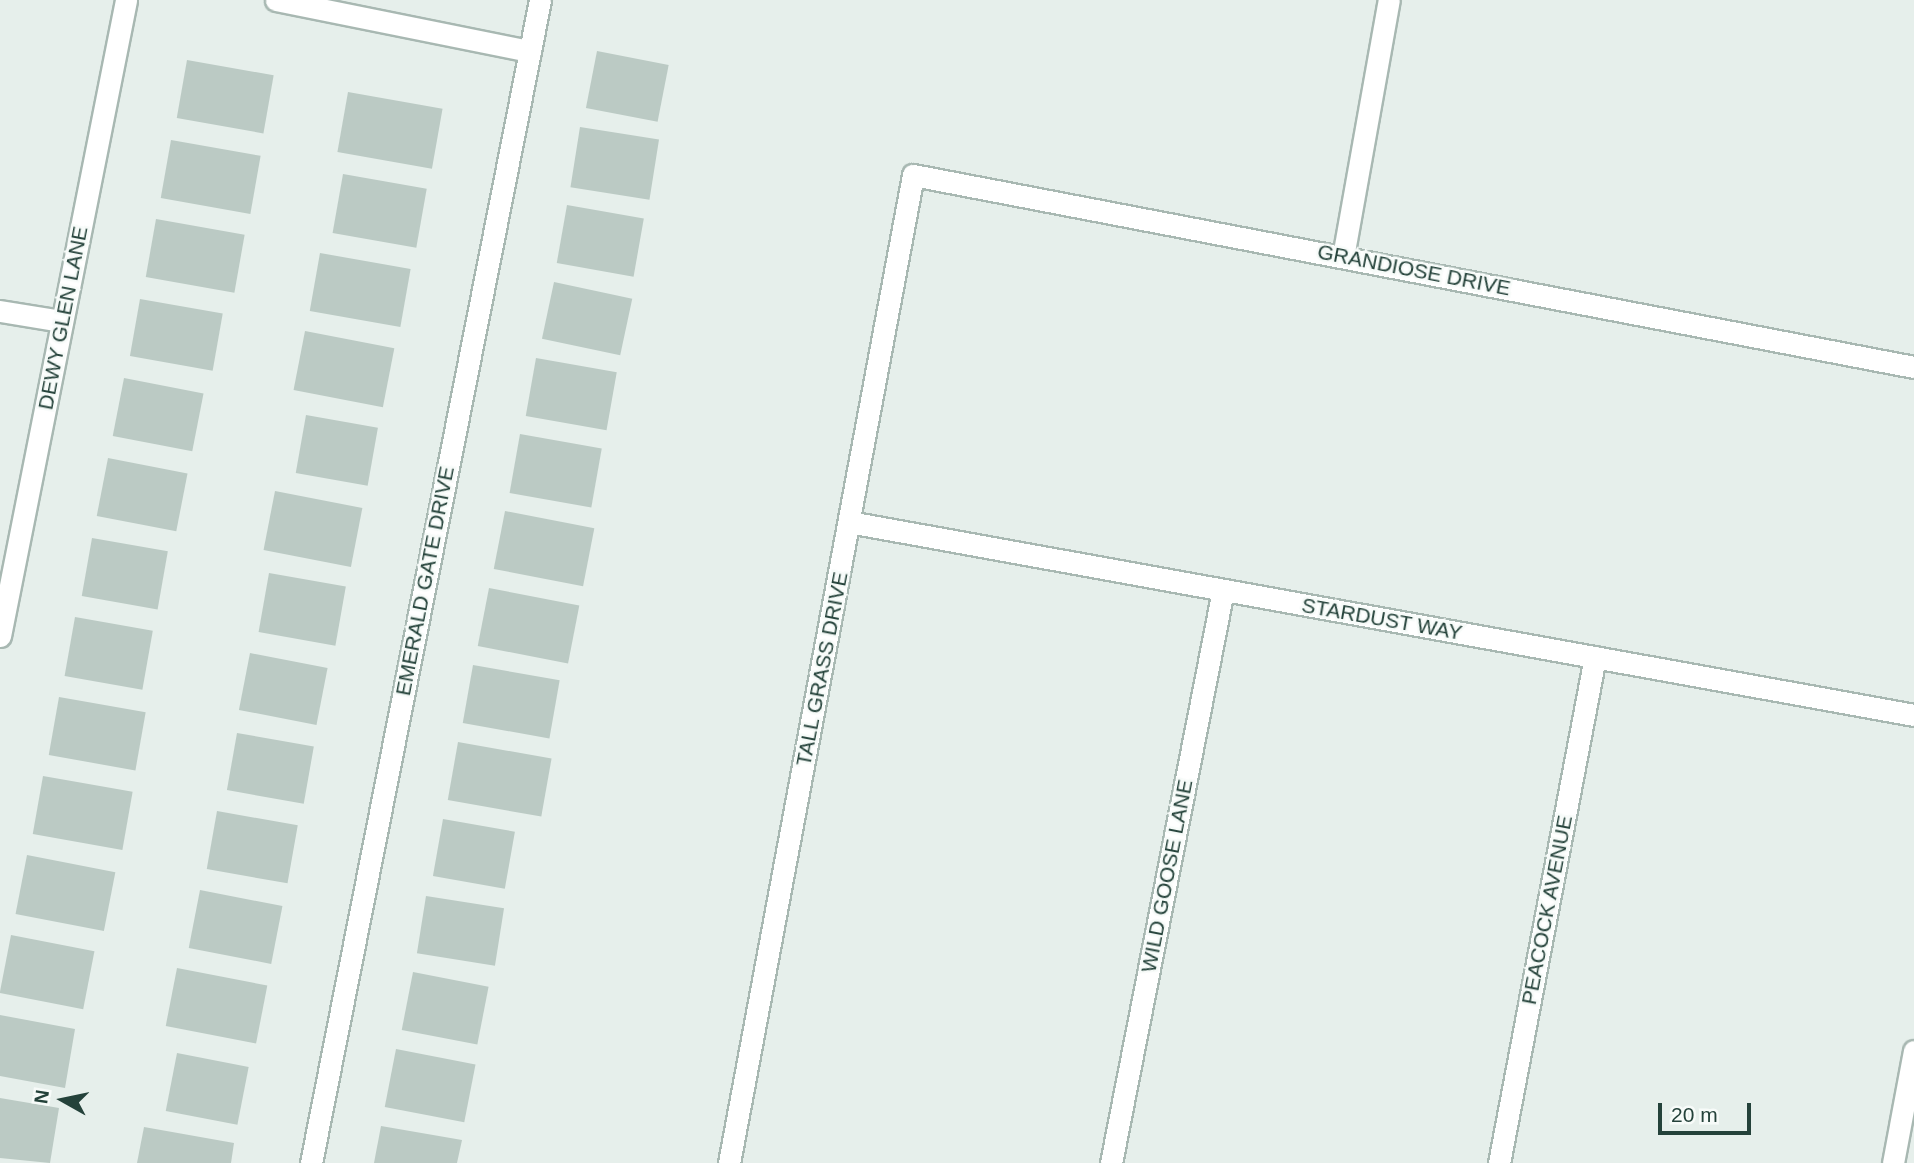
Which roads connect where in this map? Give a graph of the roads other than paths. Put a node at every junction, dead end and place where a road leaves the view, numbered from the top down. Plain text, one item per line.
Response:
1 (126, 0) edge
2 (276, 0) edge
3 (540, 0) edge
4 (1389, 0) edge
5 (530, 51) junction
6 (914, 174) joint
7 (1343, 257) junction
8 (0, 312) edge
9 (62, 321) junction
10 (1914, 367) edge
11 (849, 522) junction
12 (1223, 590) junction
13 (0, 636) edge
14 (1595, 657) junction
15 (1914, 715) edge
16 (1914, 1051) edge
17 (311, 1163) edge
18 (729, 1163) edge
19 (1111, 1163) edge
20 (1499, 1163) edge
21 (1893, 1163) edge

1 - 9 street, DEWY GLEN LANE
2 - 5 street
3 - 5 street, EMERALD GATE DRIVE
4 - 7 street
5 - 17 street, EMERALD GATE DRIVE
6 - 7 street, GRANDIOSE DRIVE
6 - 11 street, TALL GRASS DRIVE
7 - 10 street, GRANDIOSE DRIVE
8 - 9 street
9 - 13 street, DEWY GLEN LANE
11 - 12 street, STARDUST WAY
11 - 18 street, TALL GRASS DRIVE
12 - 14 street, STARDUST WAY
12 - 19 street, WILD GOOSE LANE
14 - 15 street, STARDUST WAY
14 - 20 street, PEACOCK AVENUE
16 - 21 street

